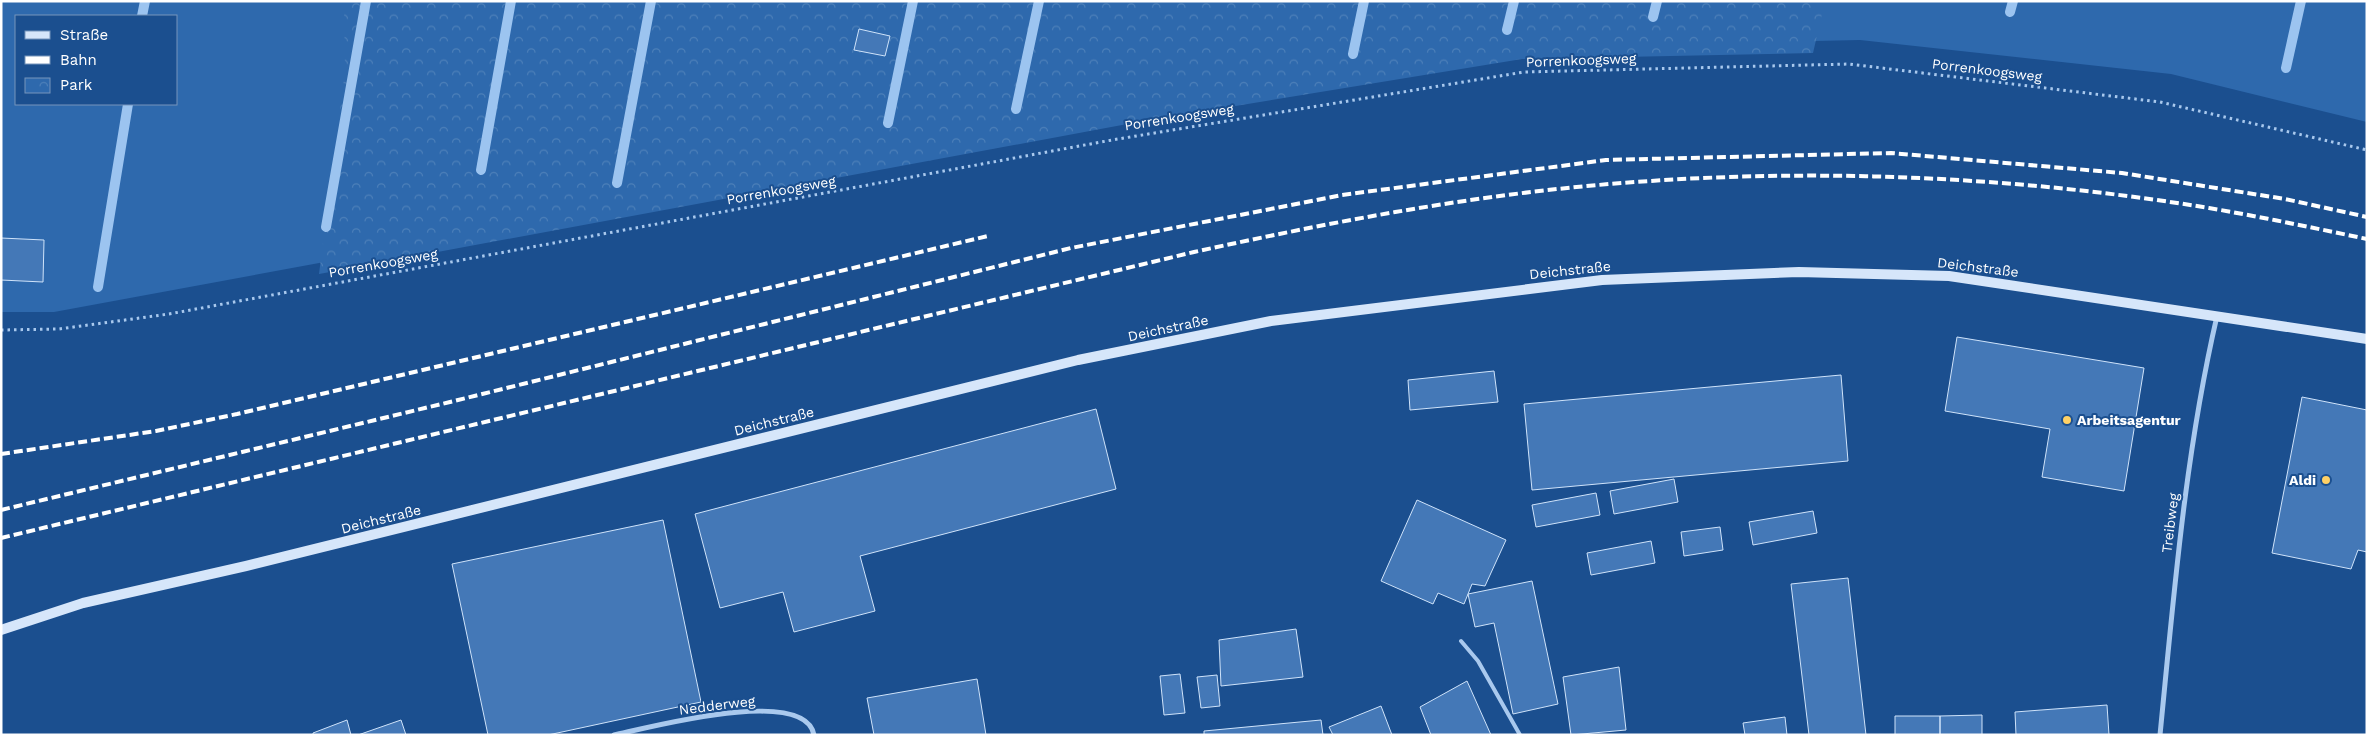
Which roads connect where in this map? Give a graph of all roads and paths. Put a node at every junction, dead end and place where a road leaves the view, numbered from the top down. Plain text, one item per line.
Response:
1 (2367, 150) edge
2 (2217, 316) junction
3 (1, 330) edge
4 (2367, 340) edge
5 (1, 630) edge
6 (1461, 641) dead end
7 (614, 735) edge
8 (814, 735) edge
9 (1520, 735) edge
10 (2160, 735) edge

1 - 3 path, Porrenkoogsweg
2 - 4 main road, Deichstraße
2 - 5 main road, Deichstraße
2 - 10 street, Treibweg
6 - 9 lane
7 - 8 street, Nedderweg

